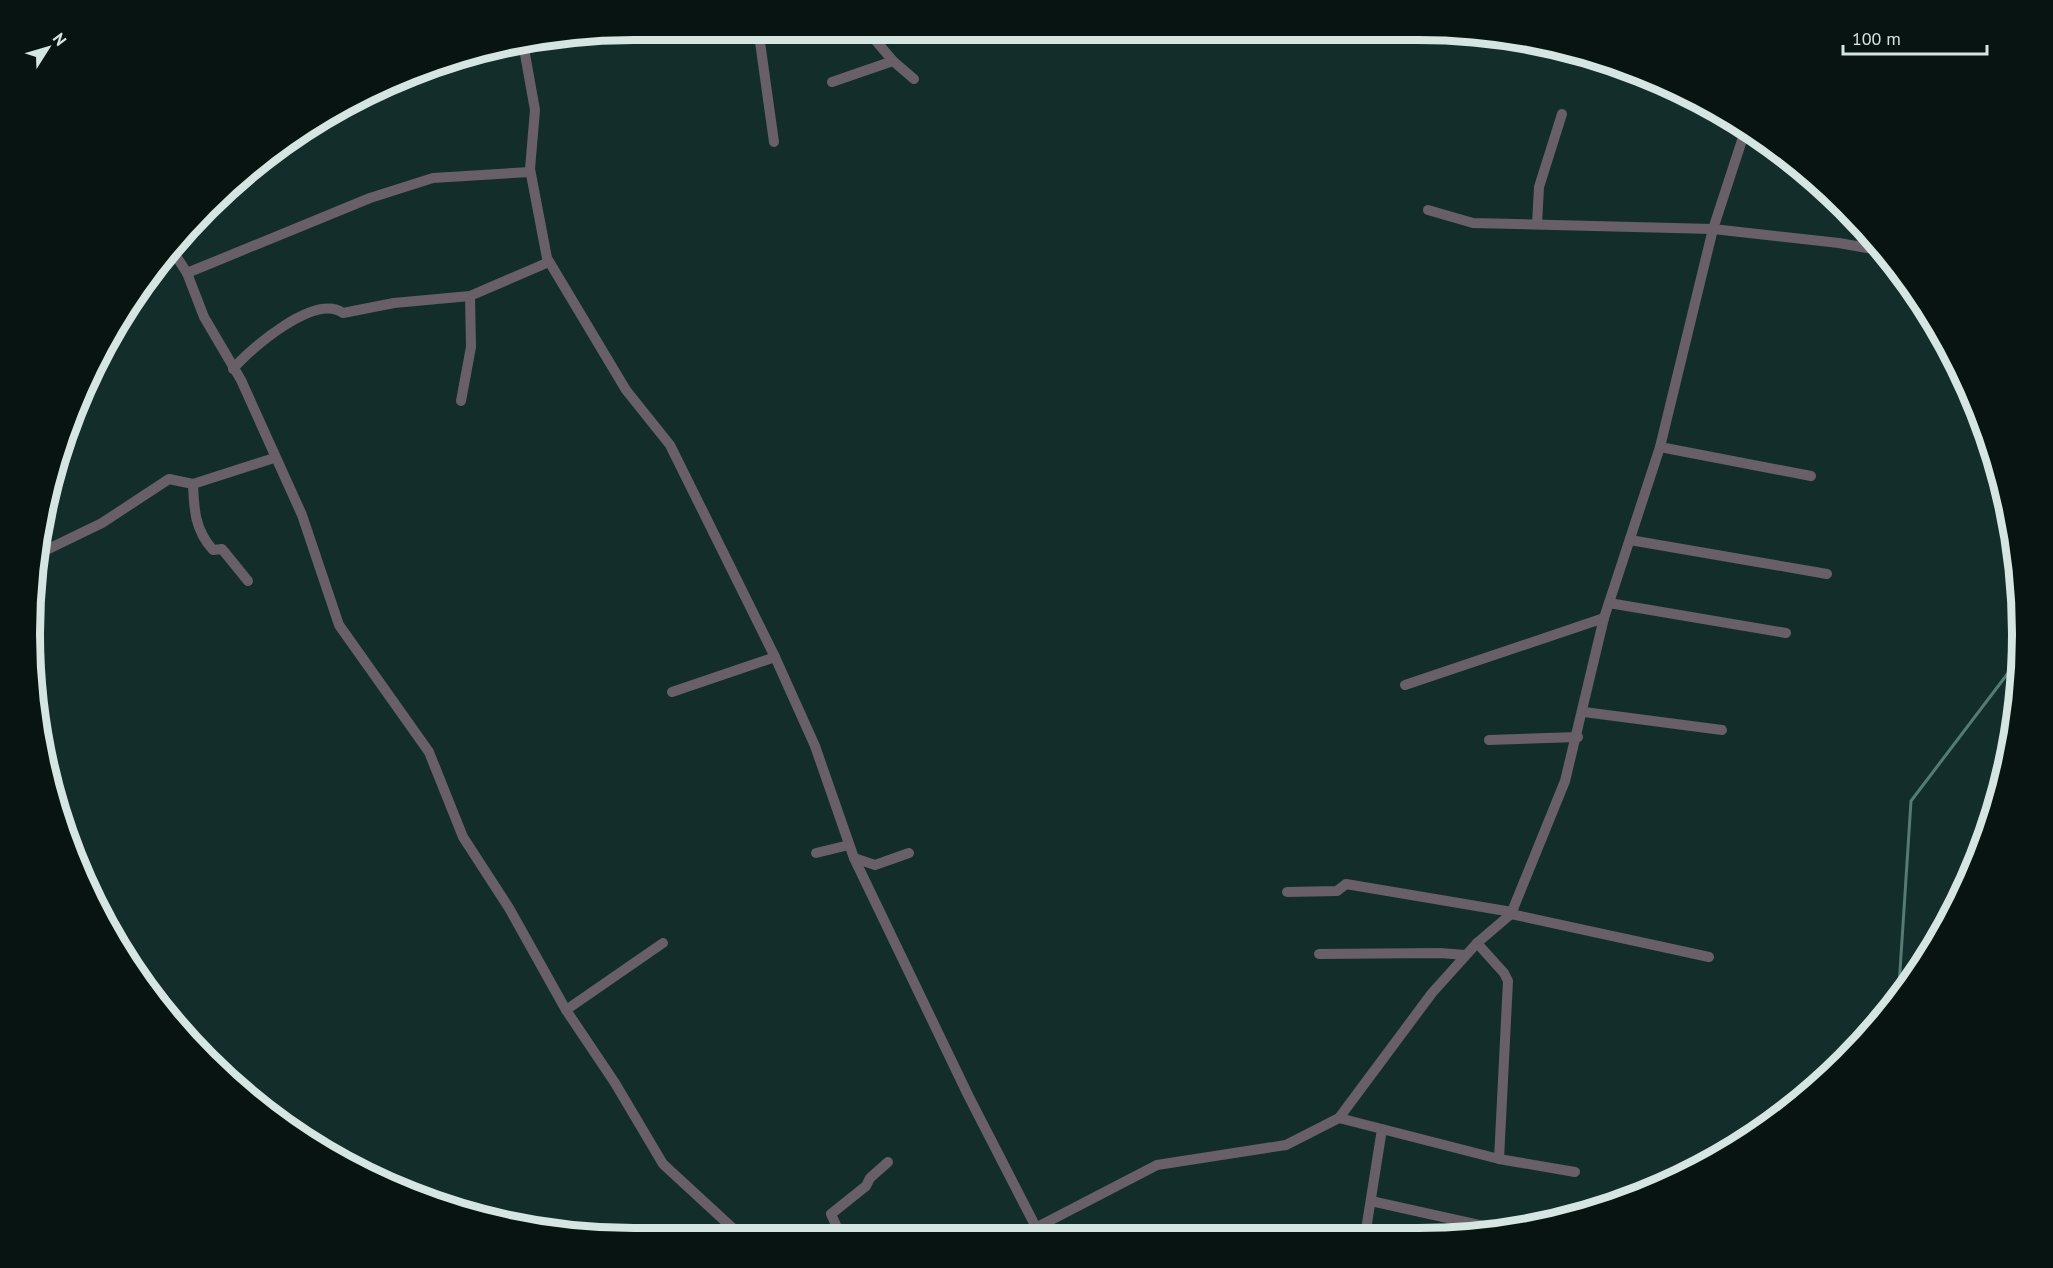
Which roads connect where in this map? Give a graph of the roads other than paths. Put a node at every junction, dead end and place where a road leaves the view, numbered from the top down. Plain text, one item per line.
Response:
1 (760, 40) edge
2 (875, 40) edge
3 (524, 51) edge
4 (893, 61) junction
5 (914, 79) dead end
6 (832, 82) dead end
7 (1562, 114) dead end
8 (1743, 137) edge
9 (774, 142) dead end
10 (530, 172) junction
11 (1428, 210) dead end
12 (1536, 225) junction
13 (1713, 229) junction
14 (1870, 248) edge
15 (177, 257) edge
16 (549, 262) junction
17 (187, 273) junction
18 (470, 296) junction
19 (233, 369) junction
20 (461, 401) dead end
21 (1660, 447) junction
22 (274, 458) junction
23 (1811, 476) dead end
24 (193, 484) junction
25 (1630, 540) junction
26 (47, 550) edge
27 (1827, 574) dead end
28 (248, 581) dead end
29 (1609, 603) junction
30 (1604, 618) junction
31 (1786, 633) dead end
32 (775, 657) junction
33 (1405, 685) dead end
34 (672, 692) dead end
35 (1584, 712) junction
36 (1722, 730) dead end
37 (1578, 737) junction
38 (1489, 740) dead end
39 (849, 845) junction
40 (816, 853) dead end
41 (909, 853) dead end
42 (854, 858) junction
43 (1287, 892) dead end
44 (1512, 913) junction
45 (663, 943) dead end
46 (1477, 944) junction
47 (1319, 954) dead end
48 (1466, 956) junction
49 (1708, 957) dead end
50 (566, 1010) junction
51 (1339, 1118) junction
52 (1382, 1129) junction
53 (1499, 1158) junction
54 (888, 1162) dead end
55 (1575, 1172) dead end
56 (1371, 1201) junction
57 (1475, 1224) edge
58 (732, 1228) edge
59 (837, 1228) edge
60 (1036, 1228) edge
61 (1043, 1228) edge
62 (1366, 1228) edge

1 - 9 street
2 - 4 street
3 - 10 street
4 - 5 street
4 - 6 street
7 - 12 street
8 - 13 street
10 - 16 street
10 - 17 street
11 - 12 street
12 - 13 street
13 - 14 street
13 - 21 street
15 - 17 street
16 - 18 street
16 - 32 street
17 - 19 street
18 - 19 street
18 - 20 street
19 - 22 street
21 - 23 street
21 - 25 street
22 - 24 street
22 - 50 street
24 - 26 street
24 - 28 street
25 - 27 street
25 - 29 street
29 - 30 street
29 - 31 street
30 - 33 street
30 - 35 street
32 - 34 street
32 - 39 street
35 - 36 street
35 - 37 street
37 - 38 street
37 - 44 street
39 - 40 street
39 - 42 street
41 - 42 street
42 - 60 street
43 - 44 street
44 - 46 street
44 - 49 street
45 - 50 street
46 - 48 street
46 - 53 street
47 - 48 street
48 - 51 street
50 - 58 street
51 - 52 street
51 - 61 street
52 - 53 street
52 - 56 street
53 - 55 street
54 - 59 street
56 - 57 street
56 - 62 street

